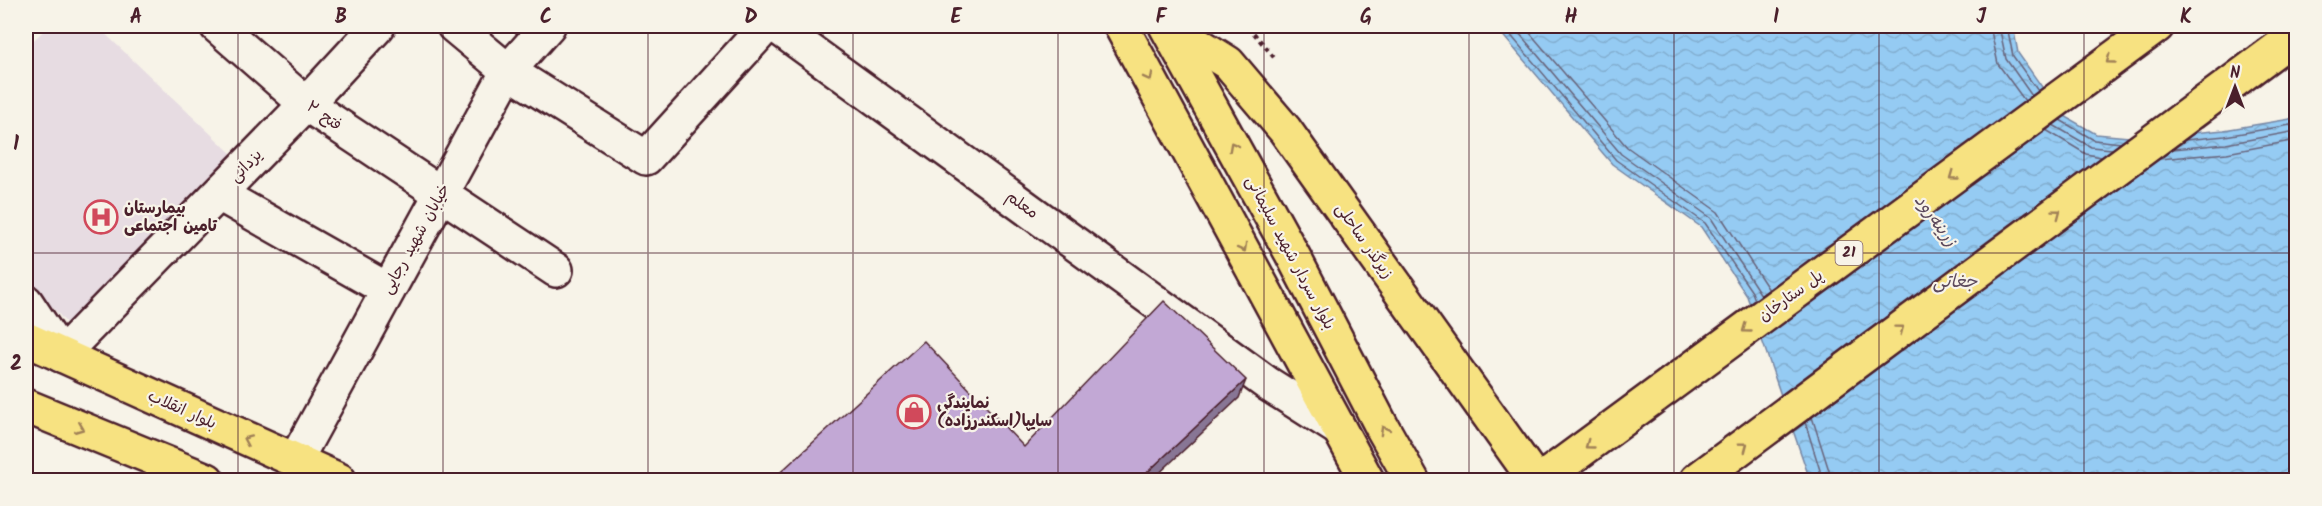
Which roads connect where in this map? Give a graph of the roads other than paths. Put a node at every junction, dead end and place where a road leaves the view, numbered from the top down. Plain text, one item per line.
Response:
1 (218, 26) edge
2 (378, 26) edge
3 (454, 26) edge
4 (548, 26) edge
5 (766, 26) edge
6 (776, 26) edge
7 (1121, 26) edge
8 (1168, 26) edge
9 (2157, 26) edge
10 (2296, 34) edge
11 (508, 71) junction
12 (306, 105) junction
13 (219, 194) junction
14 (440, 195) junction
15 (555, 270) dead end
16 (388, 290) junction
17 (26, 302) edge
18 (1316, 302) junction
19 (1281, 319) junction
20 (26, 339) edge
21 (61, 355) junction
22 (26, 406) edge
23 (1340, 429) junction
24 (295, 461) junction
25 (207, 480) edge
26 (339, 480) edge
27 (1367, 480) edge
28 (1413, 480) edge
29 (1535, 480) edge
30 (1541, 480) edge
31 (1697, 480) edge

1 - 12 street, فتح ۲
2 - 12 street, یزدانی
3 - 11 street
4 - 11 street, خیابان شهید رجایی
5 - 11 street
6 - 23 street, معلم
7 -> 19 main road
18 -> 8 main road, بلوار سردار شهید سلیمانی
8 - 29 main road, زیرگذر ساحلی
9 -> 30 main road, پل ستارخان / 21
31 -> 10 main road
11 - 14 street, خیابان شهید رجایی
12 - 13 street, یزدانی
12 - 14 street, فتح ۲
13 - 16 street
13 - 21 street, یزدانی
14 - 15 street, فتح ۲
14 - 16 street, خیابان شهید رجایی
16 - 24 street, خیابان شهید رجایی
17 - 21 street
18 - 19 main road
28 -> 18 main road, بلوار سردار شهید سلیمانی
19 - 23 main road
20 - 21 main road, بلوار انقلاب
24 -> 21 main road, بلوار انقلاب
22 -> 25 main road
23 - 27 main road
24 - 26 main road, بلوار انقلاب

